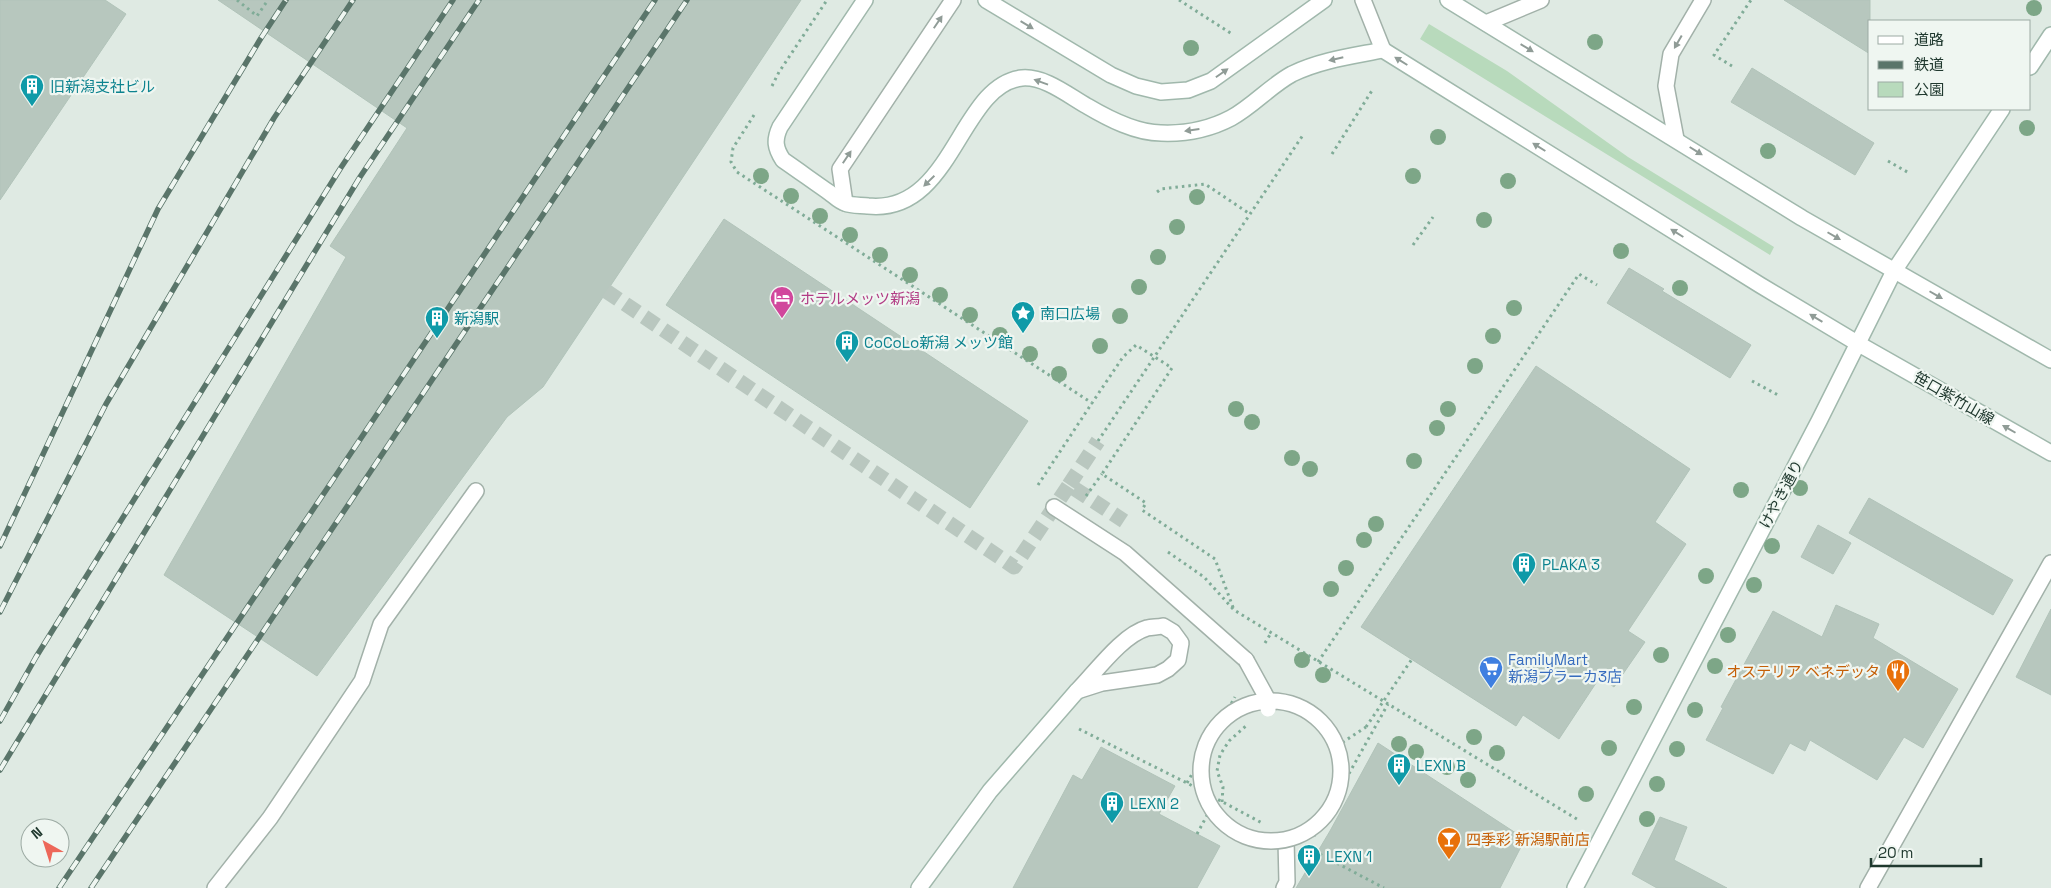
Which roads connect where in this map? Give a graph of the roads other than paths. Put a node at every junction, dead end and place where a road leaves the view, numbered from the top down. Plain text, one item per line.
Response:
1 (865, 0) edge
2 (953, 0) edge
3 (986, 0) edge
4 (1324, 0) edge
5 (1363, 0) edge
6 (1448, 0) edge
7 (1541, 0) edge
8 (1703, 0) edge
9 (1486, 23) junction
10 (2051, 35) edge
11 (1383, 50) junction
12 (2031, 65) edge
13 (2001, 110) edge
14 (1676, 139) junction
15 (845, 204) junction
16 (1894, 271) junction
17 (1858, 343) junction
18 (2051, 360) edge
19 (2051, 453) edge
20 (476, 491) dead end
21 (1054, 507) dead end
22 (2051, 563) edge
23 (1077, 691) junction
24 (1268, 706) junction
25 (1286, 840) junction
26 (1580, 886) edge
27 (215, 888) edge
28 (919, 888) edge
29 (1284, 888) edge
30 (1868, 888) edge

1 - 15 street
15 -> 2 street
3 -> 4 street
5 - 11 street
6 - 9 street
7 - 9 street
8 -> 14 street
9 -> 14 street
10 - 12 street
11 -> 15 street
17 -> 11 street, 笹口紫竹山線
13 - 16 street, けやき通り
14 -> 16 street
16 - 17 street, けやき通り
16 -> 18 street
19 -> 17 street, 笹口紫竹山線
17 - 26 street, けやき通り
20 - 27 street
21 - 24 street, bridge
22 - 30 street
23 - 23 street
23 - 28 street
24 - 25 street, bridge
24 - 25 street, bridge
25 - 29 street

